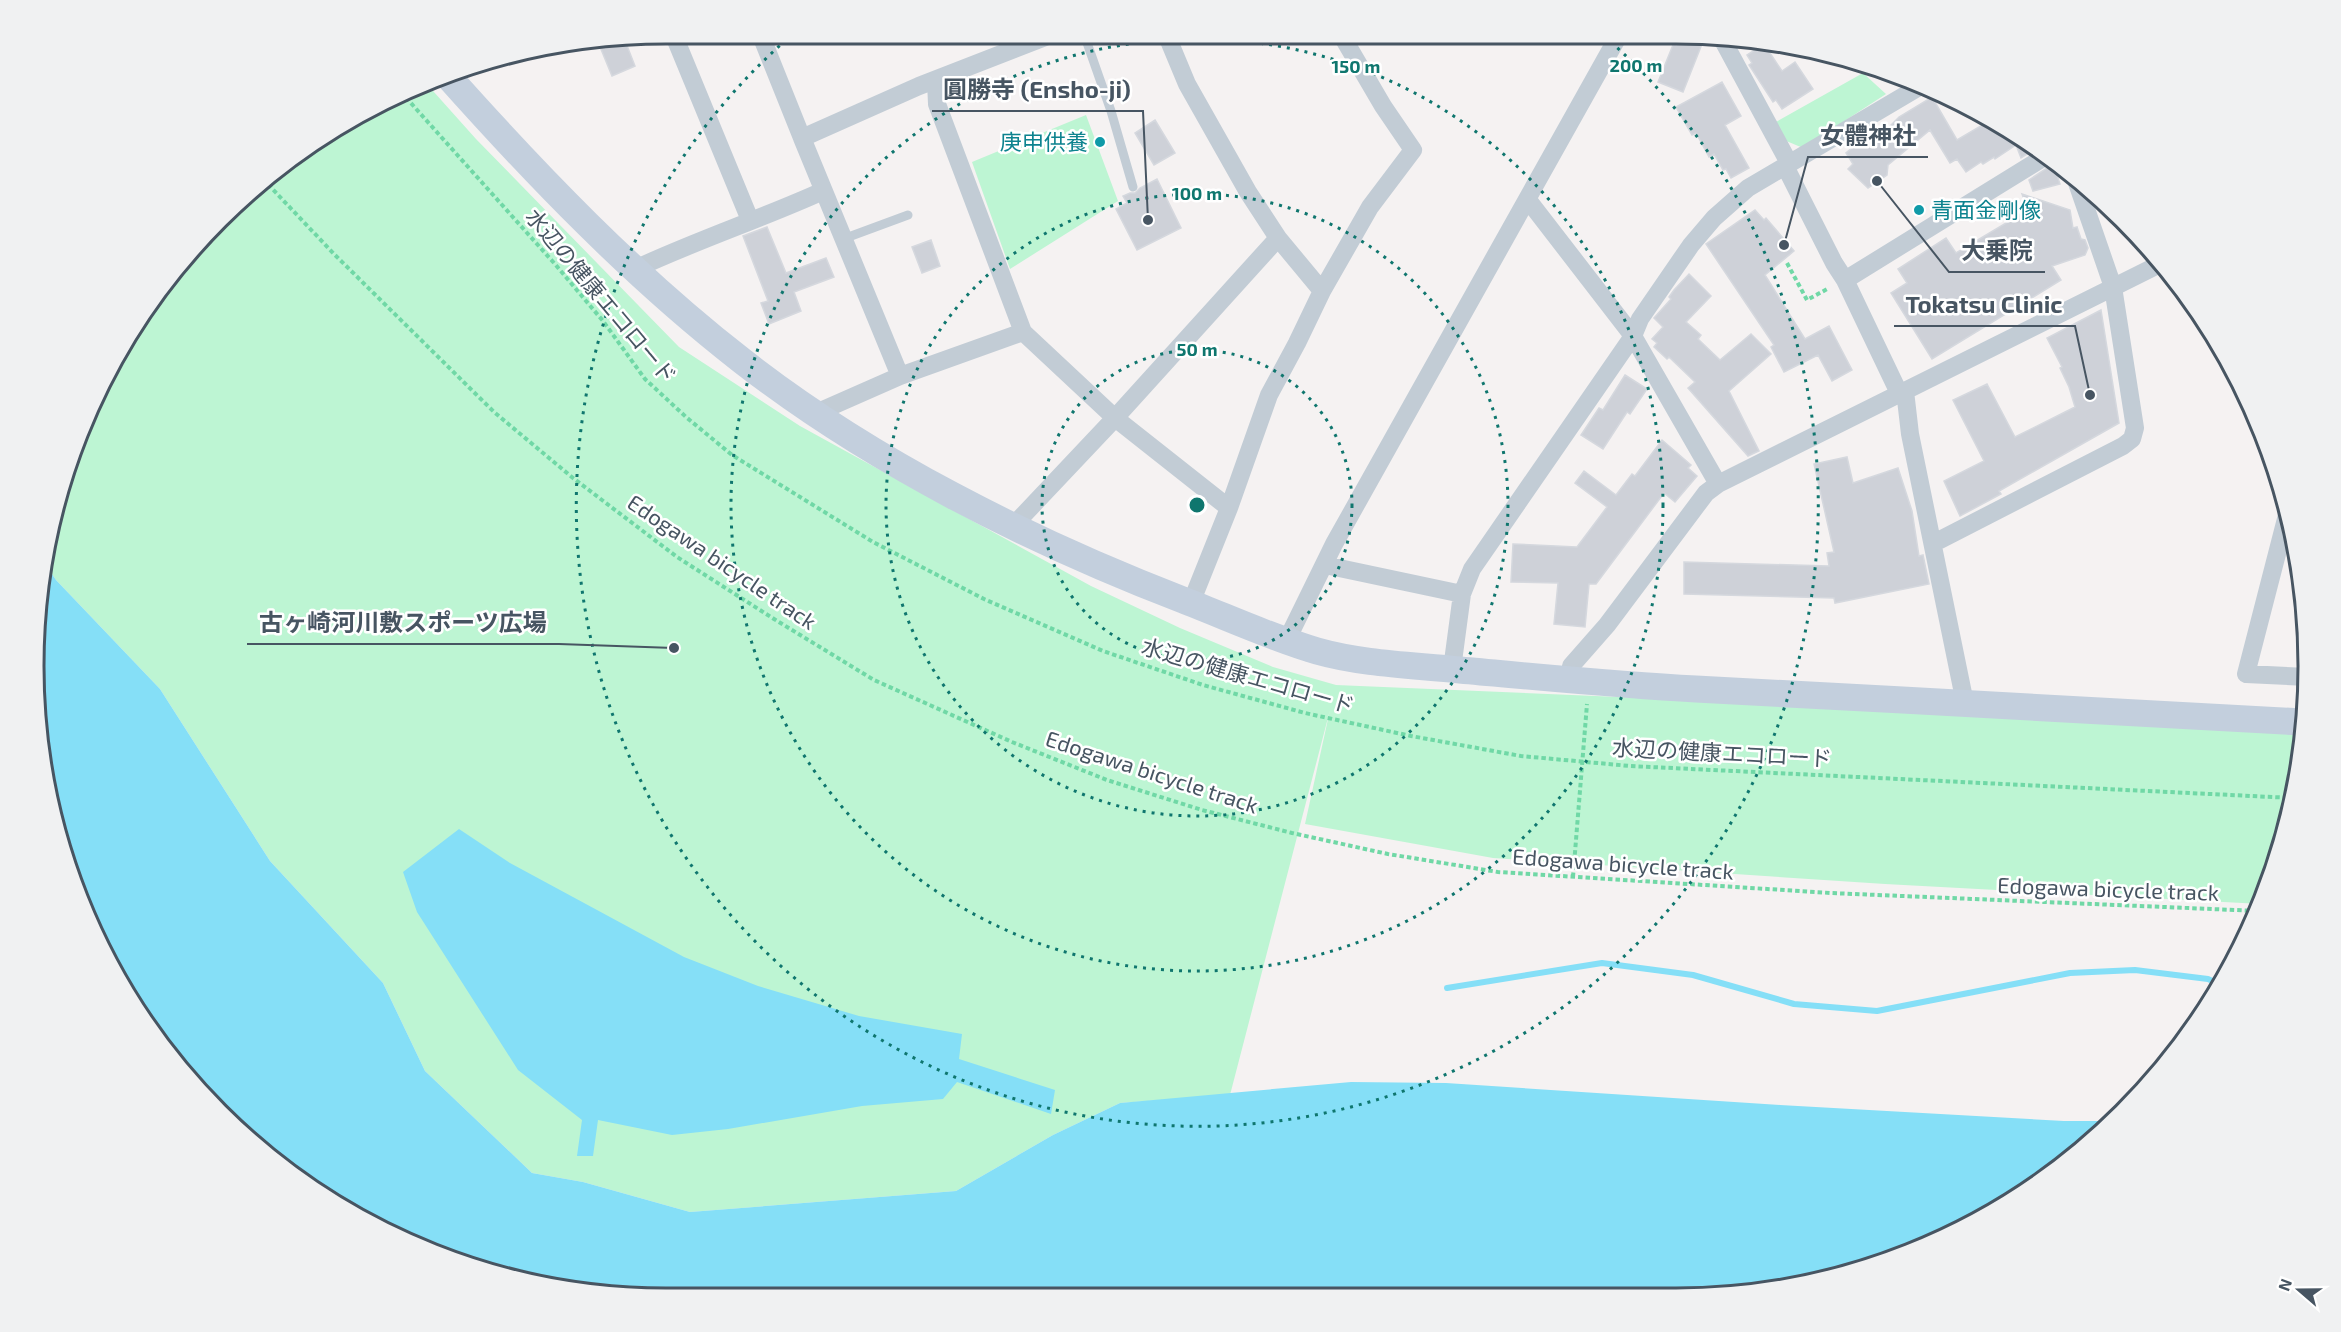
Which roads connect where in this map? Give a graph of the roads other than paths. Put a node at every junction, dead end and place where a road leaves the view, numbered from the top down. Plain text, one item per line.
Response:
1 (677, 44) edge
2 (764, 44) edge
3 (1028, 44) edge
4 (1087, 44) edge
5 (1170, 44) edge
6 (1347, 44) edge
7 (1614, 44) edge
8 (1731, 47) edge
9 (936, 81) junction
10 (453, 82) edge
11 (1913, 91) edge
12 (801, 138) junction
13 (2038, 161) edge
14 (1787, 165) junction
15 (1133, 188) dead end
16 (823, 191) junction
17 (2081, 195) edge
18 (1528, 200) junction
19 (908, 215) dead end
20 (750, 220) junction
21 (1278, 238) junction
22 (843, 239) junction
23 (2153, 268) edge
24 (635, 269) junction
25 (1845, 280) junction
26 (2113, 287) junction
27 (1322, 291) junction
28 (1023, 332) junction
29 (1633, 336) junction
30 (900, 376) junction
31 (1902, 392) junction
32 (816, 412) junction
33 (1115, 418) junction
34 (1718, 484) junction
35 (1229, 508) junction
36 (1012, 526) junction
37 (2283, 533) edge
38 (1934, 543) junction
39 (1325, 565) junction
40 (1462, 594) junction
41 (1191, 603) junction
42 (1287, 640) junction
43 (1452, 669) junction
44 (2297, 677) edge
45 (1579, 690) junction
46 (1965, 703) junction
47 (2294, 723) edge

1 - 20 street
2 - 12 street
3 - 9 street
4 - 15 lane
5 - 21 street
6 - 27 street
7 - 18 street
8 - 14 street
9 - 12 street
9 - 28 street
10 - 24 street
11 - 14 street
12 - 16 street
13 - 25 street
14 - 25 street
14 - 29 street
16 - 20 street
16 - 22 street
17 - 26 street
18 - 29 street
18 - 39 street
19 - 22 lane
20 - 24 street
21 - 27 street
21 - 33 street
22 - 30 street
23 - 26 street
24 - 32 street
25 - 31 street
26 - 31 street
26 - 38 street
27 - 35 street
28 - 30 street
28 - 33 street
29 - 34 street
29 - 40 street
30 - 32 street
31 - 34 street
31 - 38 street
32 - 36 street
33 - 35 street
33 - 36 street
34 - 45 street
35 - 41 street
36 - 41 street
37 - 44 street
38 - 46 street
39 - 40 street
39 - 42 street
40 - 43 street
41 - 42 street
42 - 43 street
43 - 45 street
45 - 46 street
46 - 47 street

